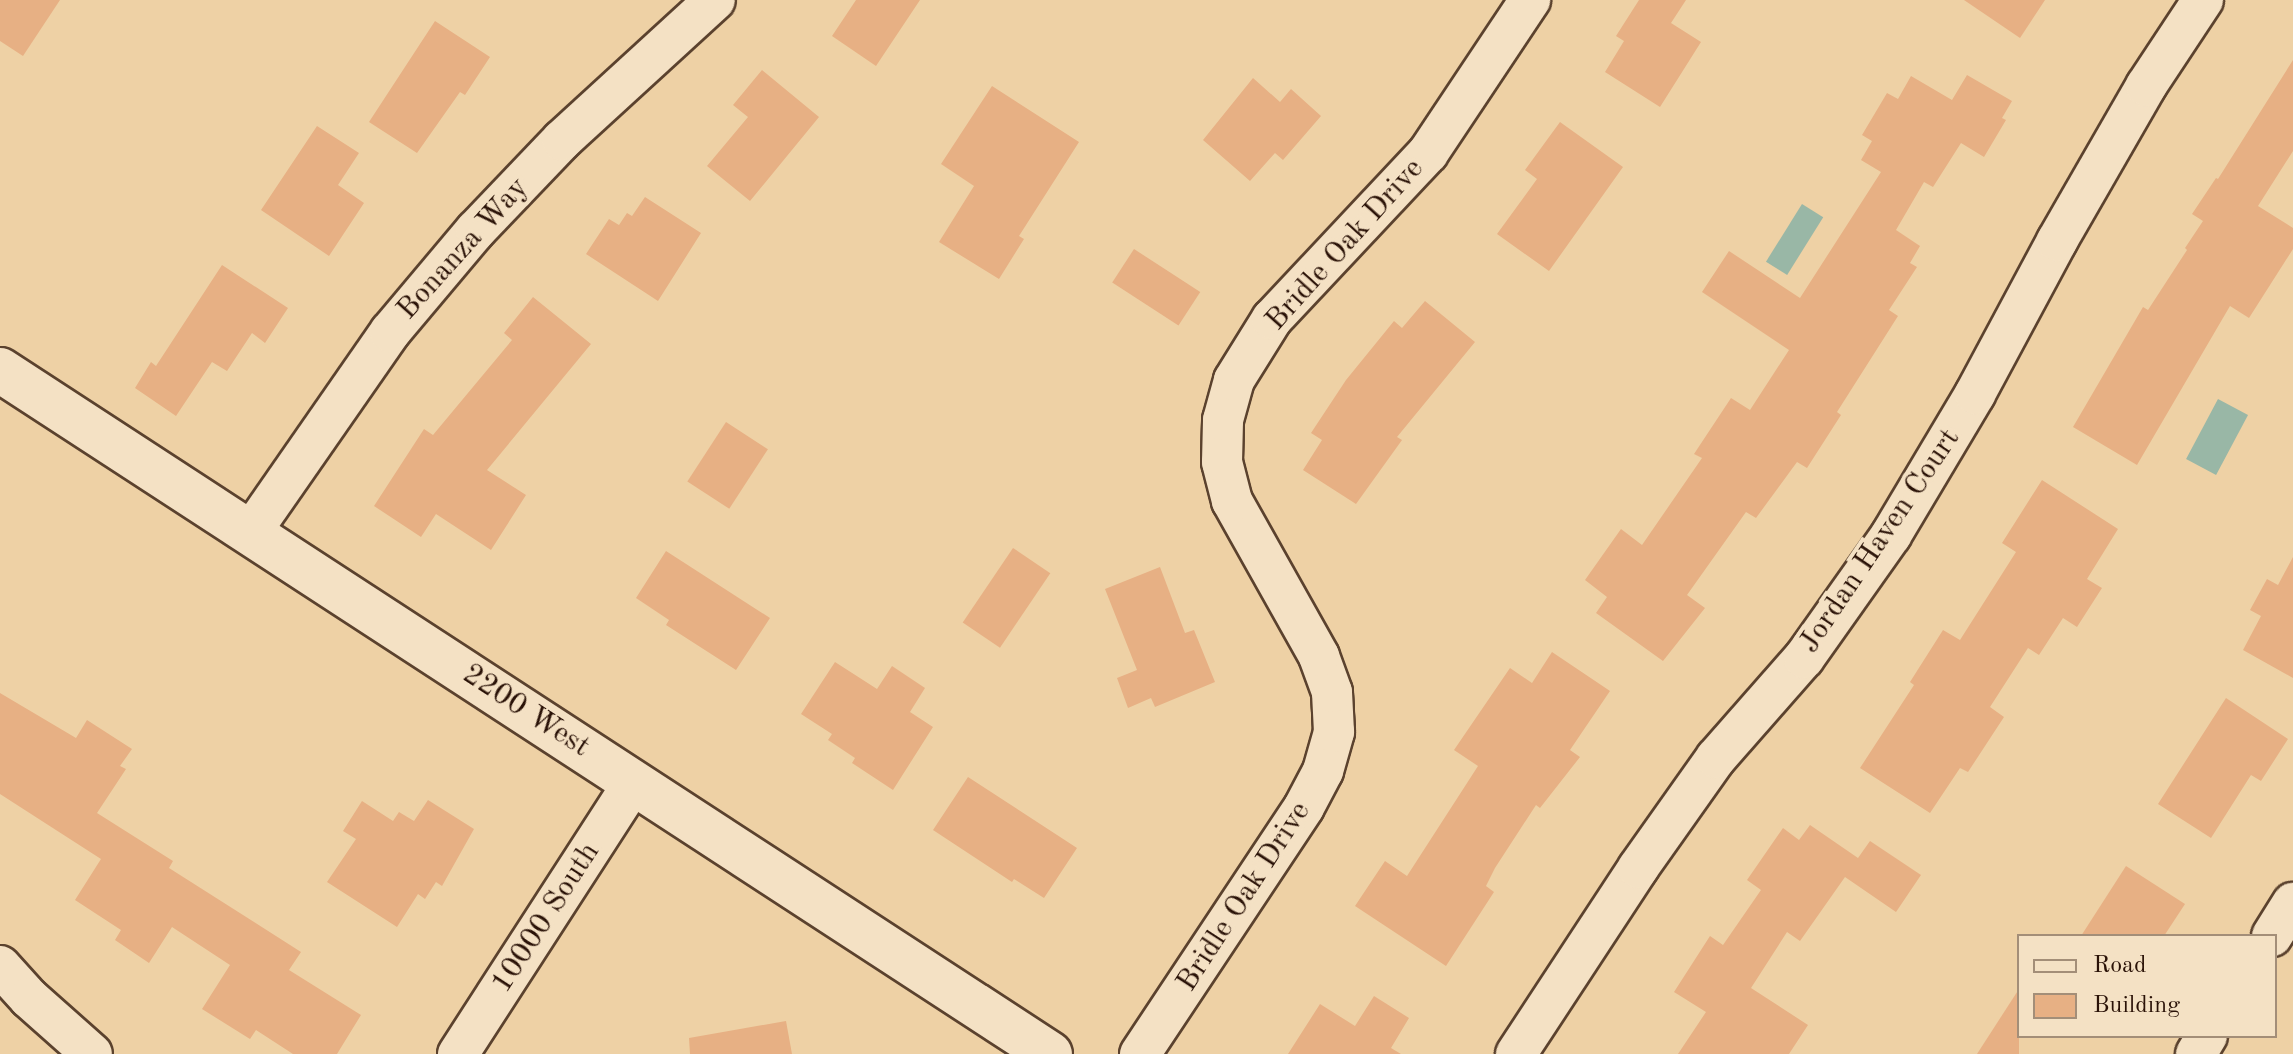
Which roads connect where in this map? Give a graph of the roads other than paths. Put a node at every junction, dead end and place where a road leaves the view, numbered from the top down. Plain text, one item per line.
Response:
1 (715, 0) edge
2 (1530, 0) edge
3 (2203, 0) edge
4 (0, 370) edge
5 (251, 532) junction
6 (634, 782) junction
7 (2293, 903) edge
8 (2273, 934) edge
9 (0, 966) edge
10 (92, 1054) edge
11 (458, 1054) edge
12 (1050, 1054) edge
13 (1140, 1054) edge
14 (1516, 1054) edge

1 - 5 street, Bonanza Way
2 - 13 street, Bridle Oak Drive
3 - 14 street, Jordan Haven Court
4 - 5 street, 2200 West
5 - 6 street, 2200 West
6 - 11 street, 10000 South
6 - 12 street, 2200 West
7 - 8 street
9 - 10 street

